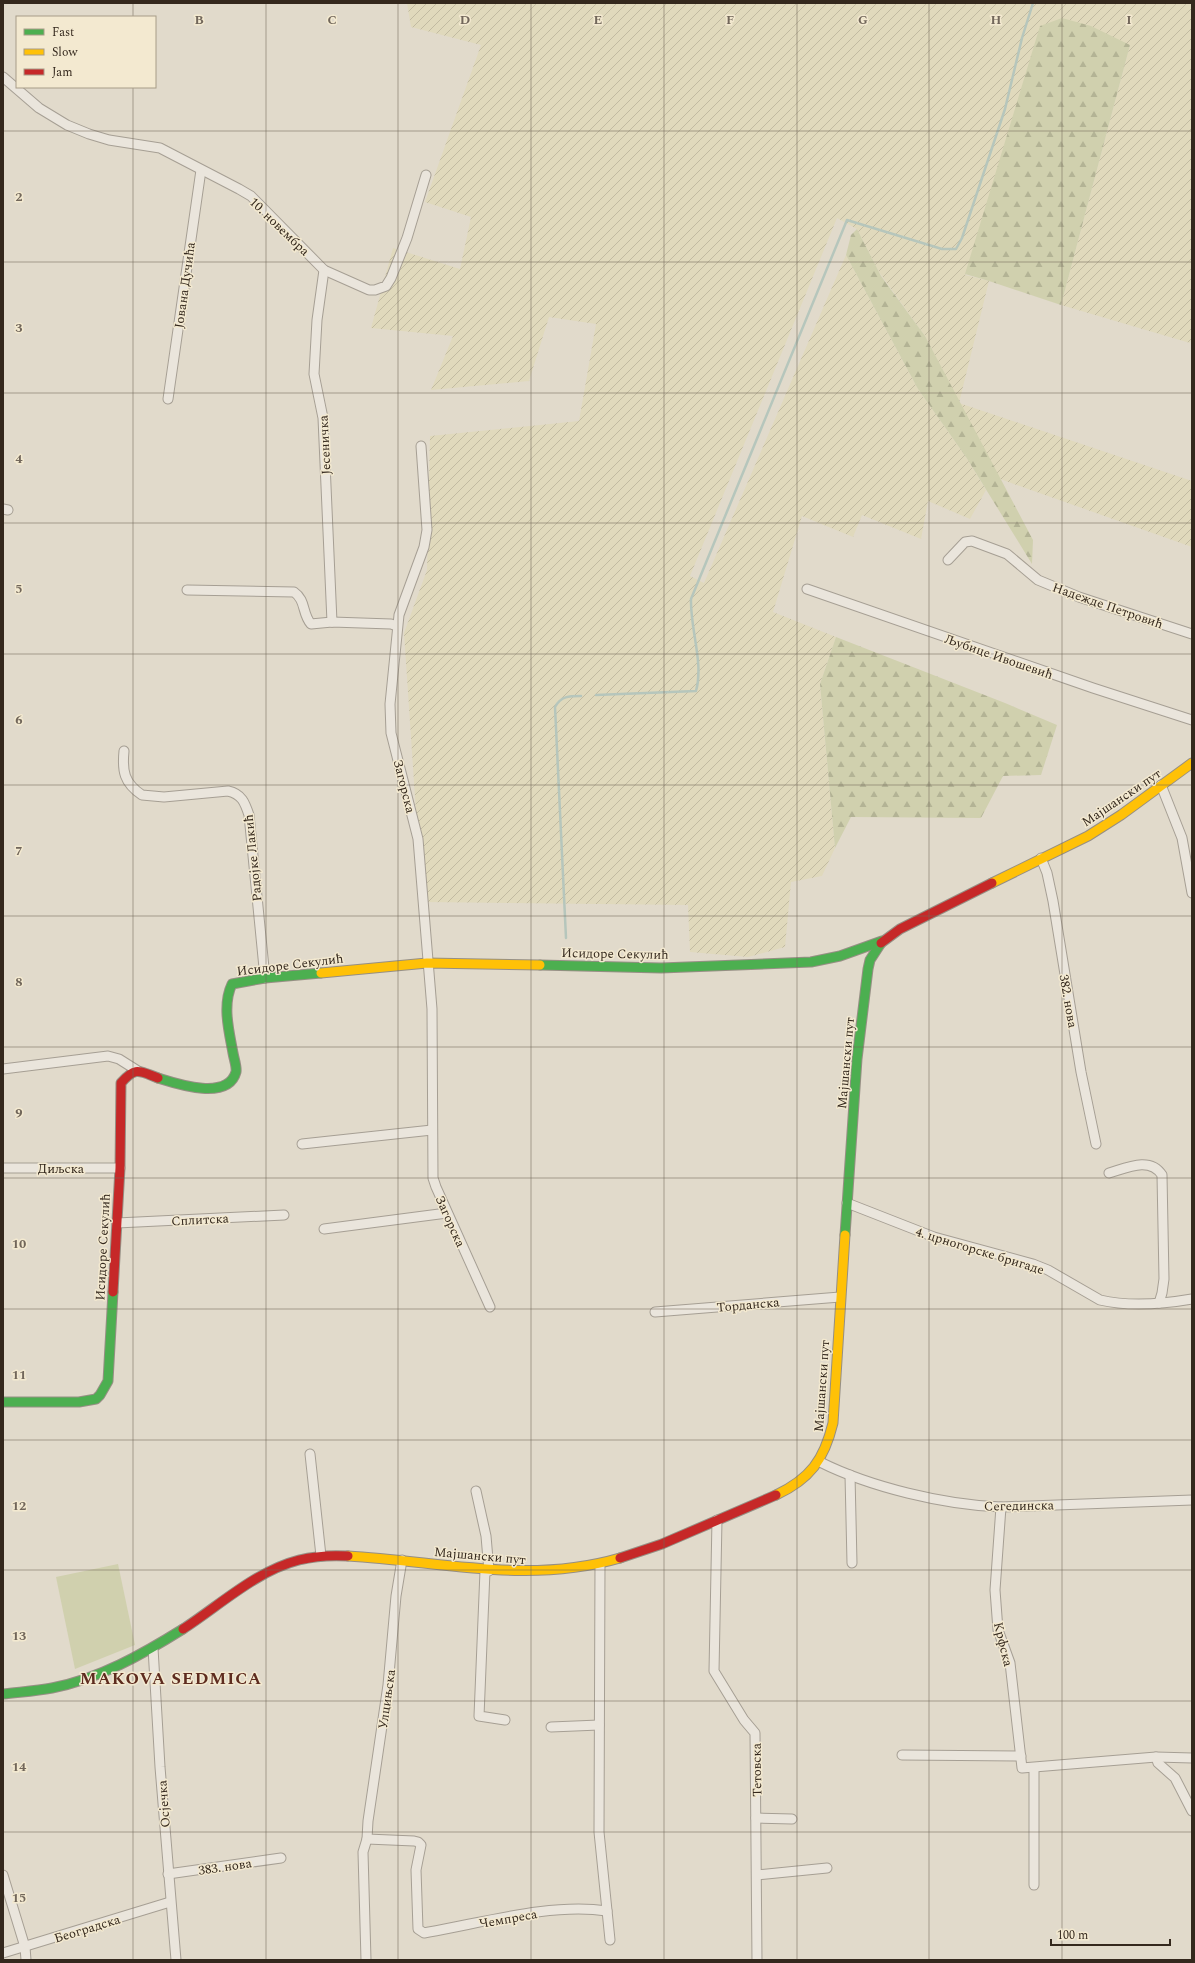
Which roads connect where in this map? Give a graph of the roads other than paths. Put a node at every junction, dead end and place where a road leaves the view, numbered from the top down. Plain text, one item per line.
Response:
1 (3, 77) edge
2 (201, 170) junction
3 (426, 175) dead end
4 (324, 270) junction
5 (168, 399) dead end
6 (421, 446) dead end
7 (948, 560) dead end
8 (807, 589) dead end
9 (187, 590) dead end
10 (332, 622) junction
11 (397, 626) junction
12 (1192, 634) edge
13 (1192, 720) edge
14 (124, 751) dead end
15 (1192, 763) edge
16 (1161, 785) junction
17 (1041, 858) junction
18 (1192, 893) edge
19 (884, 940) junction
20 (427, 963) junction
21 (265, 978) junction
22 (3, 1069) edge
23 (138, 1071) junction
24 (432, 1130) junction
25 (302, 1144) dead end
26 (1096, 1144) dead end
27 (3, 1168) edge
28 (120, 1168) junction
29 (1109, 1173) dead end
30 (847, 1203) junction
31 (447, 1213) junction
32 (284, 1215) dead end
33 (117, 1222) junction
34 (324, 1228) dead end
35 (840, 1296) junction
36 (1192, 1299) edge
37 (1159, 1303) junction
38 (490, 1307) dead end
39 (655, 1312) dead end
40 (3, 1402) edge
41 (310, 1454) dead end
42 (820, 1462) junction
43 (850, 1475) junction
44 (476, 1491) dead end
45 (1192, 1500) edge
46 (1000, 1507) junction
47 (717, 1520) junction
48 (321, 1556) junction
49 (402, 1560) junction
50 (852, 1563) dead end
51 (600, 1564) junction
52 (487, 1571) junction
53 (153, 1648) junction
54 (3, 1694) edge
55 (505, 1720) dead end
56 (599, 1725) junction
57 (551, 1726) dead end
58 (902, 1755) dead end
59 (1020, 1756) junction
60 (1156, 1757) junction
61 (1192, 1758) edge
62 (1034, 1768) junction
63 (1192, 1811) edge
64 (756, 1818) junction
65 (792, 1819) dead end
66 (367, 1838) junction
67 (281, 1858) dead end
68 (827, 1868) dead end
69 (168, 1874) junction
70 (757, 1874) junction
71 (3, 1875) edge
72 (1034, 1885) dead end
73 (170, 1902) junction
74 (607, 1911) junction
75 (610, 1940) dead end
76 (25, 1947) junction
77 (3, 1953) edge
78 (26, 1960) edge
79 (176, 1960) edge
80 (366, 1960) edge
81 (757, 1960) edge

1 - 2 street, 10. новембра
2 - 4 street, 10. новембра
2 - 5 street, Јована Дучића
3 - 4 street, 10. новембра
4 - 10 street, Јесеничка
6 - 11 street, Загорска
7 - 12 street, Надежде Петровић
8 - 13 street, Љубице Ивошевић
9 - 10 street
10 - 11 street
11 - 20 street, Загорска
14 - 21 street, Радојке Лакић
15 - 16 street, Мајшански пут
16 - 17 street, Мајшански пут
16 - 18 street
17 - 19 street, Мајшански пут
17 - 26 street, 382. нова
19 - 20 street, Исидоре Секулић
19 - 30 street, Мајшански пут
20 - 21 street, Исидоре Секулић
20 - 24 street, Загорска
21 - 23 street, Исидоре Секулић
22 - 23 street
23 - 28 street, Исидоре Секулић
24 - 25 street
24 - 31 street, Загорска
27 - 28 street, Диљска
28 - 33 street, Исидоре Секулић
29 - 37 street
30 - 35 street, Мајшански пут
30 - 37 street, 4. црногорске бригаде
31 - 34 street
31 - 38 street, Загорска
32 - 33 street, Сплитска
33 - 40 street, Исидоре Секулић
35 - 39 street, Торданска
35 - 42 street, Мајшански пут
36 - 37 street, 4. црногорске бригаде
41 - 48 street
42 - 43 street, Сегединска
42 - 47 street, Мајшански пут
43 - 46 street, Сегединска
43 - 50 street
44 - 52 street
45 - 46 street, Сегединска
46 - 59 street, Крфска
47 - 51 street, Мајшански пут
47 - 64 street, Тетовска
48 - 49 street, Мајшански пут
48 - 53 street, Мајшански пут
49 - 52 street, Мајшански пут
49 - 66 street, Улцињска
51 - 52 street, Мајшански пут
51 - 56 street
52 - 55 street
53 - 54 street, Мајшански пут
53 - 69 street, Осјечка
56 - 57 street
56 - 74 street
58 - 59 street
59 - 62 street
60 - 61 street
60 - 62 street
60 - 63 street
62 - 72 street
64 - 65 street
64 - 70 street, Тетовска
66 - 74 street, Чемпреса
66 - 80 street, Улцињска
67 - 69 street, 383. нова
68 - 70 street
69 - 73 street, Осјечка
70 - 81 street, Тетовска
71 - 76 street
73 - 76 street, Београдска
73 - 79 street, Осјечка
74 - 75 street
76 - 77 street, Београдска
76 - 78 street

